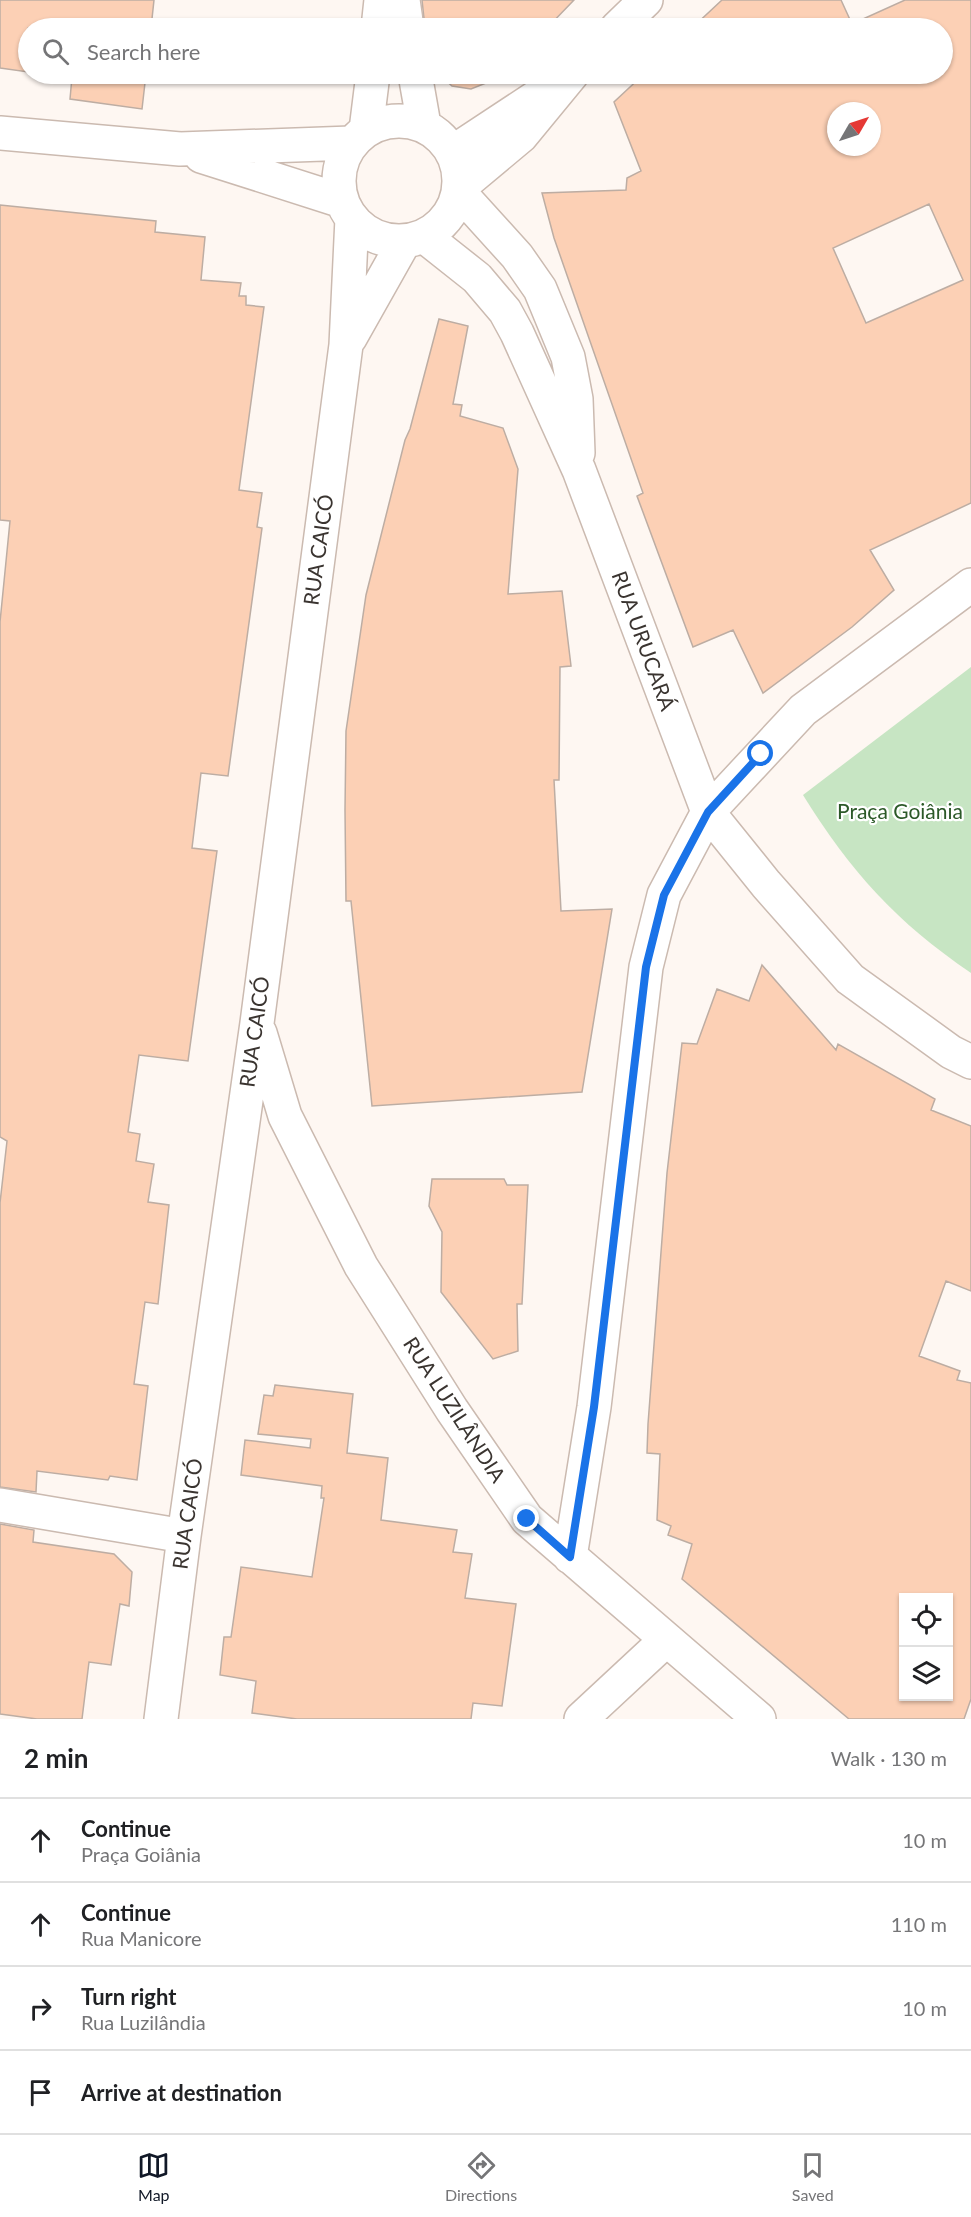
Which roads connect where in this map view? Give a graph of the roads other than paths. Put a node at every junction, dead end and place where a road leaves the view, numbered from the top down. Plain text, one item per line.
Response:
1 (381, 0) edge
2 (402, 0) edge
3 (646, 0) edge
4 (379, 18) edge
5 (405, 18) edge
6 (627, 18) edge
7 (371, 84) edge
8 (417, 84) edge
9 (556, 84) edge
10 (563, 84) edge
11 (424, 125) junction
12 (0, 133) edge
13 (359, 136) junction
14 (180, 149) junction
15 (453, 152) junction
16 (459, 190) junction
17 (347, 210) junction
18 (414, 239) junction
19 (346, 345) junction
20 (579, 470) junction
21 (971, 585) edge
22 (708, 812) junction
23 (257, 1023) junction
24 (971, 1062) edge
25 (0, 1505) edge
26 (184, 1536) junction
27 (570, 1557) junction
28 (666, 1640) junction
29 (161, 1719) edge
30 (581, 1719) edge
31 (759, 1719) edge

1 - 4 street
2 - 5 street
3 - 6 street
7 - 13 street
8 - 11 street
9 - 15 street
10 - 16 street
11 - 13 street
11 - 15 street
12 - 14 street
13 - 14 street
13 - 17 street
14 - 17 street
15 - 16 street
16 - 18 street
16 - 20 street, RUA URUCARÁ
17 - 18 street
17 - 19 street, RUA CAICÓ
18 - 19 street, RUA CAICÓ
18 - 20 street, RUA URUCARÁ
19 - 23 street, RUA CAICÓ
20 - 22 street, RUA URUCARÁ
21 - 22 street
22 - 24 street
22 - 27 street
23 - 26 street, RUA CAICÓ
23 - 27 street, RUA LUZILÂNDIA
25 - 26 street
26 - 29 street, RUA CAICÓ
27 - 28 street, RUA LUZILÂNDIA
28 - 30 street
28 - 31 street, RUA LUZILÂNDIA

